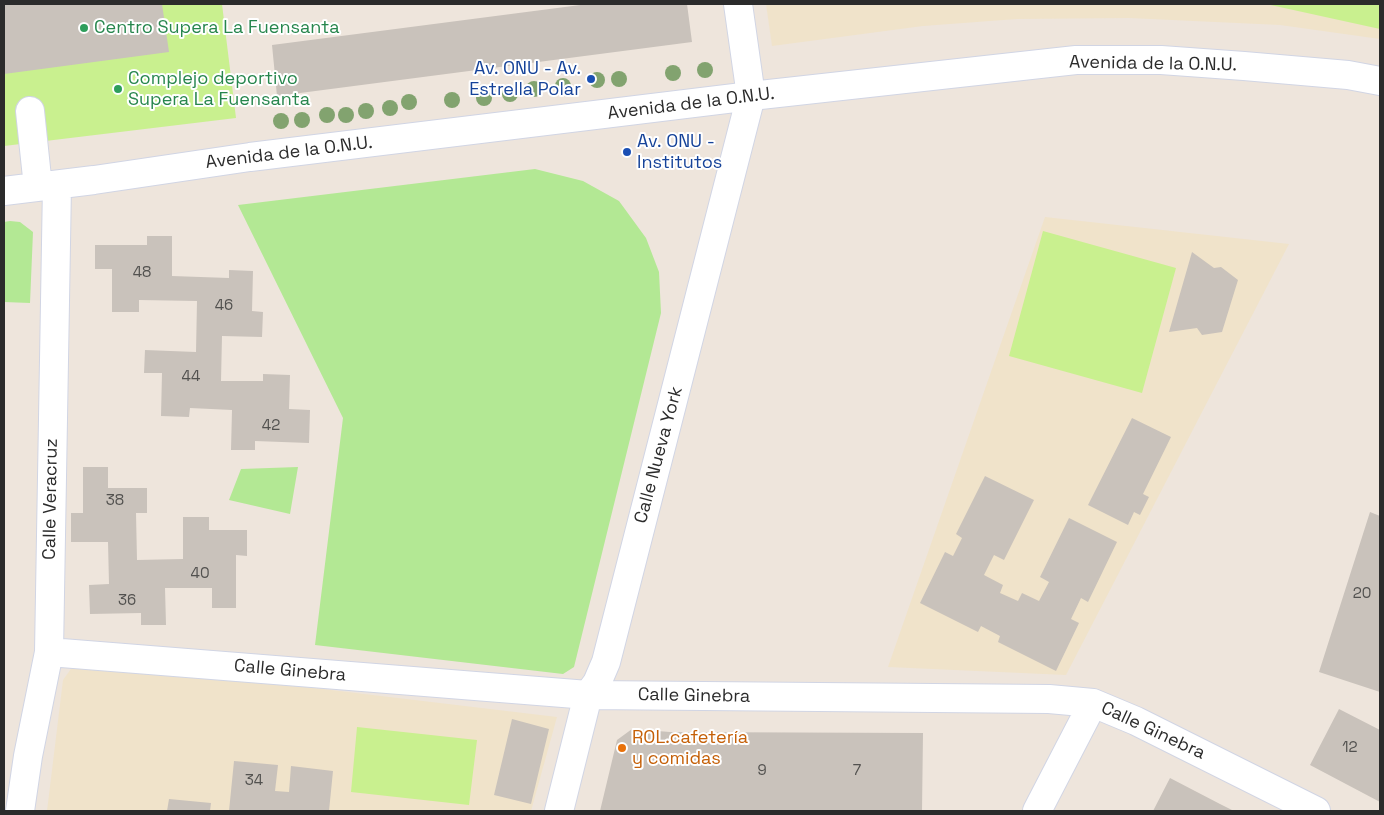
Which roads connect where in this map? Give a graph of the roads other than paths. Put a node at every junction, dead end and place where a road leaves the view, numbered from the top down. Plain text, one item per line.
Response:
1 (738, 4) edge
2 (1380, 81) edge
3 (751, 96) junction
4 (30, 111) dead end
5 (47, 186) junction
6 (4, 191) edge
7 (49, 652) junction
8 (588, 695) junction
9 (1092, 702) junction
10 (20, 811) edge
11 (559, 811) edge
12 (1037, 811) edge
13 (1316, 811) edge

1 - 3 street
2 - 3 street, Avenida de la O.N.U.
3 - 5 street, Avenida de la O.N.U.
3 - 8 street, Calle Nueva York
4 - 5 street, Calle Veracruz
5 - 6 street, Avenida de la O.N.U.
5 - 7 street, Calle Veracruz
7 - 8 street, Calle Ginebra
7 - 10 street, Calle Veracruz
8 - 9 street, Calle Ginebra
8 - 11 street, Calle Nueva York
9 - 12 street
9 - 13 street, Calle Ginebra

